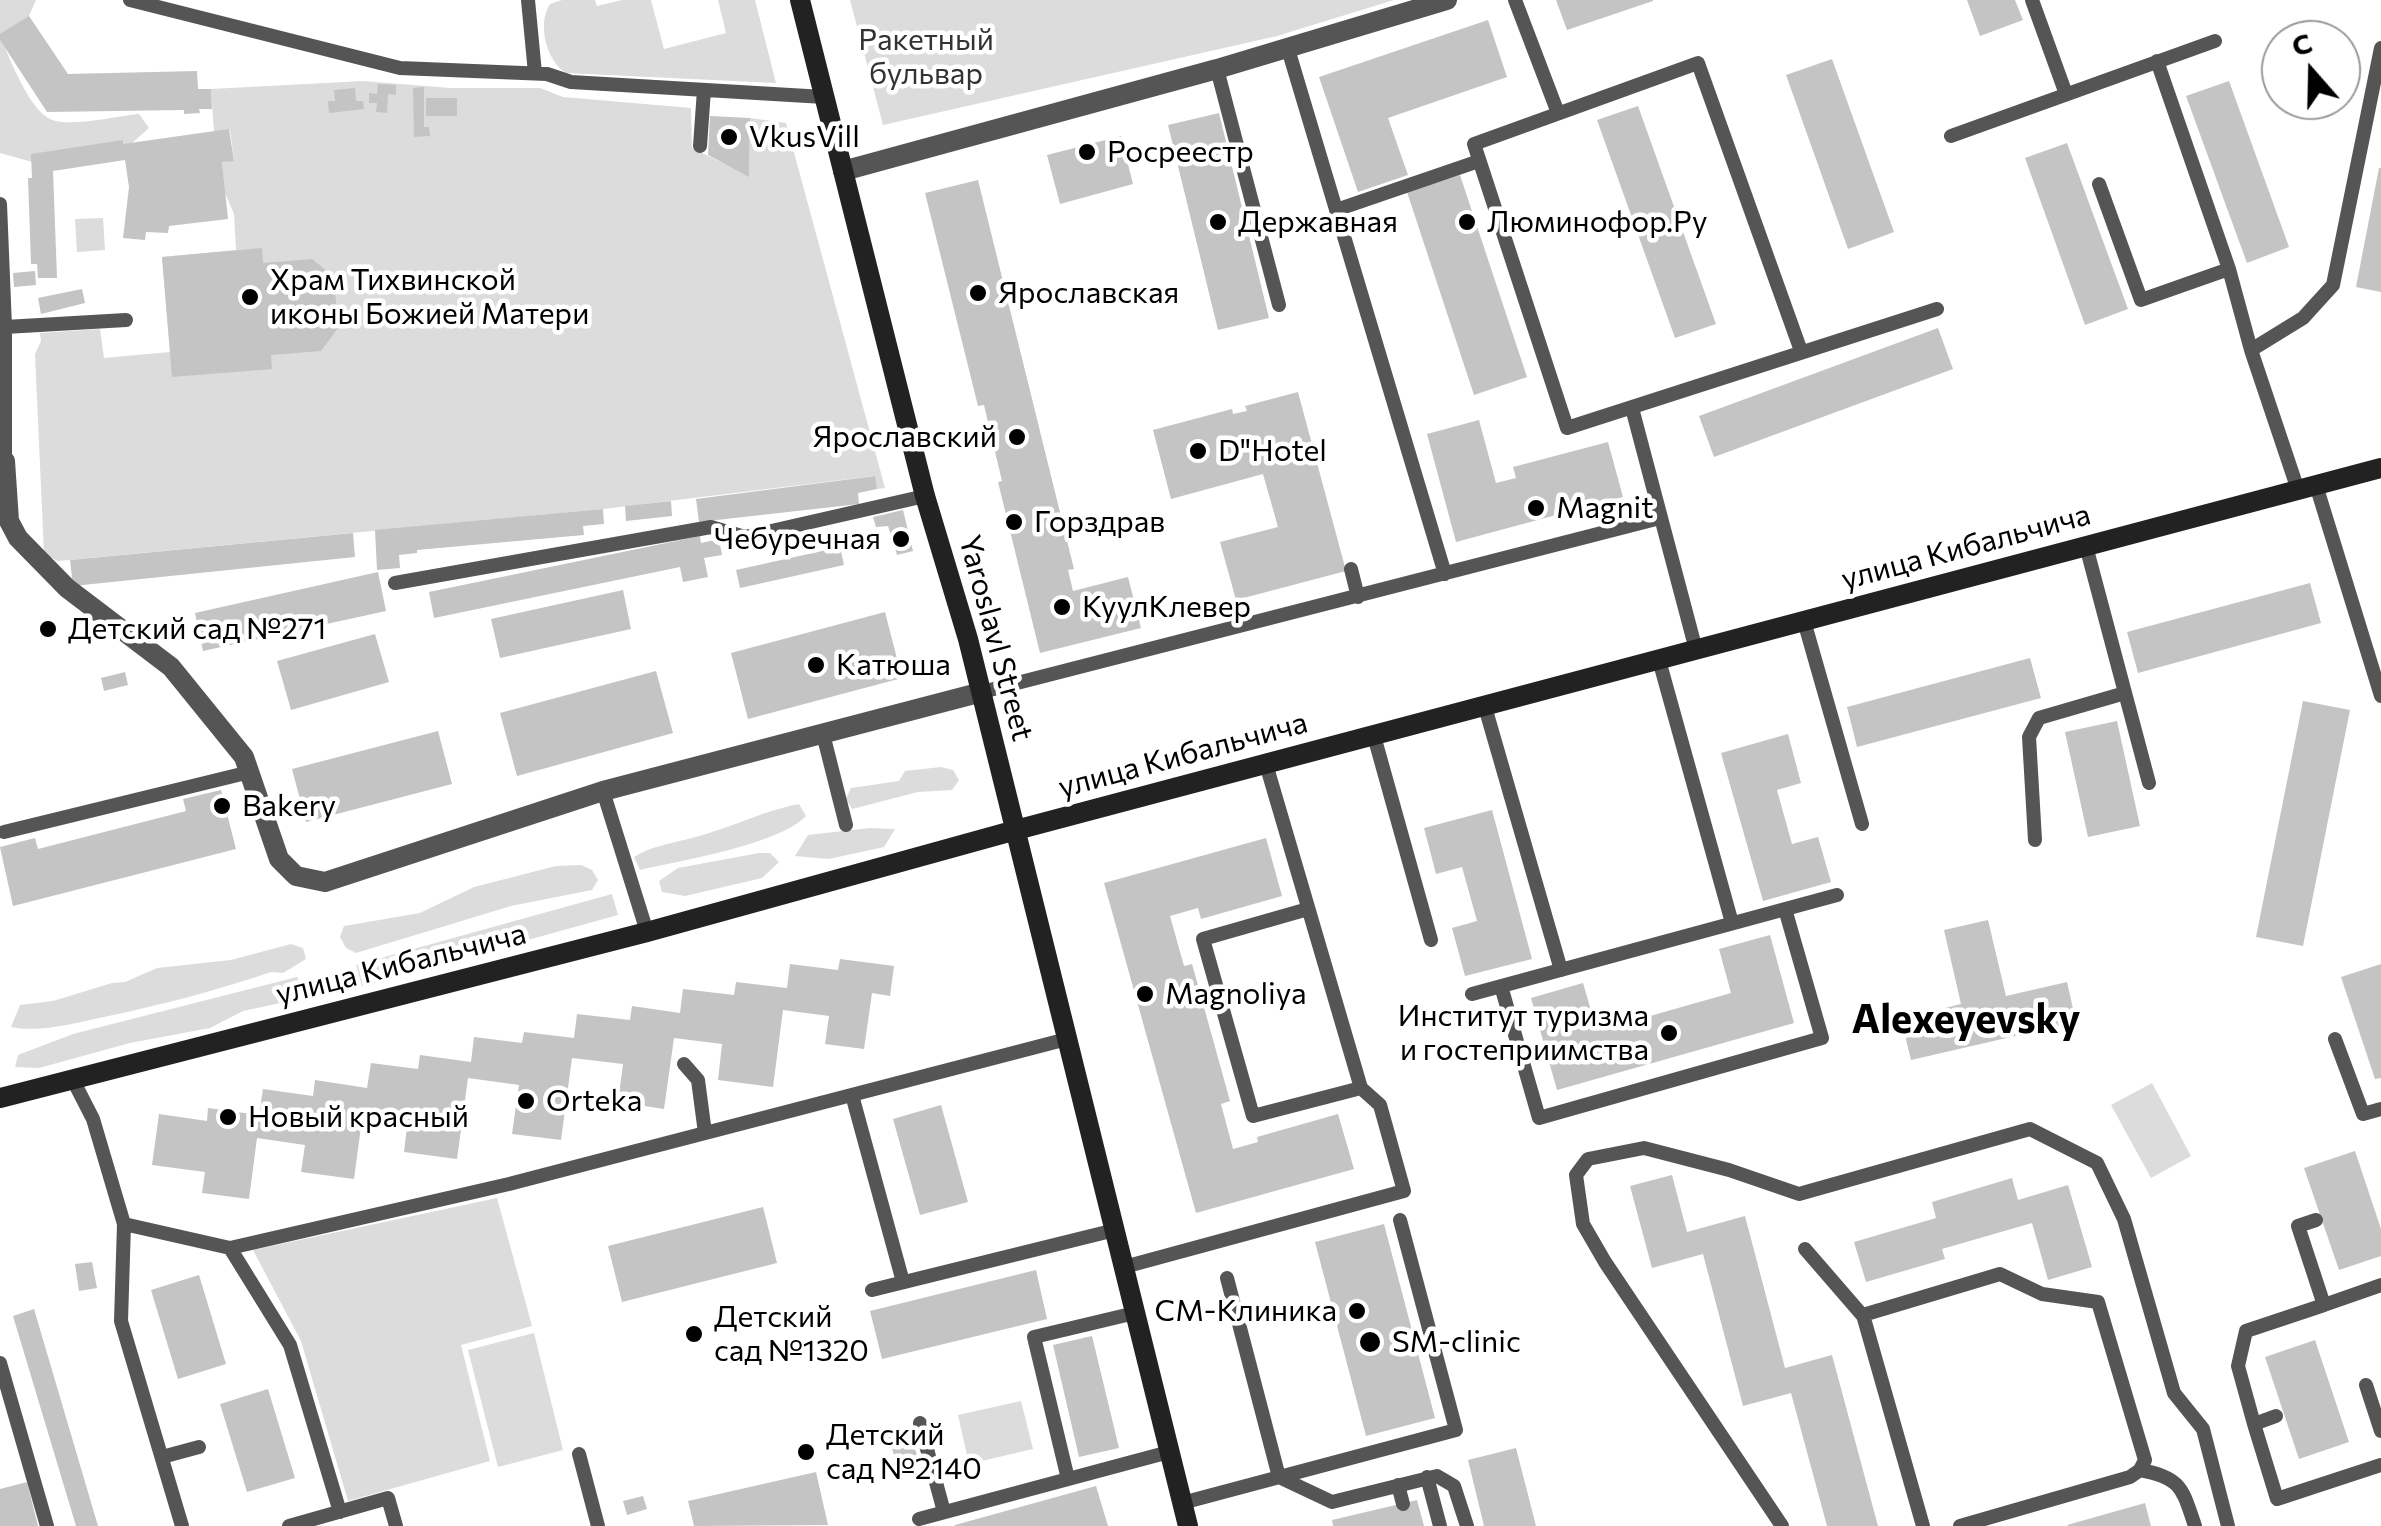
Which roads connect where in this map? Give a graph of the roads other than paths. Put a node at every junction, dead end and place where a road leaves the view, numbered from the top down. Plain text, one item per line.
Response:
1 (130, 0) edge
2 (528, 0) edge
3 (800, 0) edge
4 (1447, 0) edge
5 (1514, 0) edge
6 (2032, 0) edge
7 (2215, 40) dead end
8 (2381, 48) edge
9 (1288, 49) junction
10 (2156, 61) junction
11 (1217, 70) junction
12 (535, 73) junction
13 (704, 90) junction
14 (2066, 94) junction
15 (824, 96) junction
16 (1558, 112) junction
17 (1951, 136) dead end
18 (700, 146) dead end
19 (1479, 161) junction
20 (843, 170) junction
21 (2099, 184) dead end
22 (0, 204) edge
23 (1336, 210) junction
24 (2228, 269) junction
25 (1279, 305) dead end
26 (1937, 308) dead end
27 (126, 320) dead end
28 (5, 327) junction
29 (1801, 350) junction
30 (2251, 350) junction
31 (1632, 408) junction
32 (3, 461) edge
33 (2381, 468) edge
34 (2307, 488) junction
35 (925, 496) junction
36 (1660, 518) junction
37 (5, 522) edge
38 (2086, 546) junction
39 (1351, 569) dead end
40 (1446, 574) junction
41 (395, 583) dead end
42 (1358, 597) junction
43 (1804, 622) junction
44 (1696, 650) junction
45 (1659, 660) junction
46 (982, 692) junction
47 (2125, 693) junction
48 (2381, 696) edge
49 (1485, 707) junction
50 (823, 734) junction
51 (1374, 736) junction
52 (1266, 764) junction
53 (250, 772) junction
54 (2149, 783) dead end
55 (604, 791) junction
56 (1862, 824) dead end
57 (846, 826) dead end
58 (1016, 830) junction
59 (4, 832) dead end
60 (2036, 840) dead end
61 (1837, 896) dead end
62 (1308, 909) junction
63 (1786, 909) junction
64 (1732, 923) junction
65 (646, 932) junction
66 (1431, 940) dead end
67 (1561, 970) junction
68 (1501, 986) junction
69 (1472, 994) dead end
70 (2335, 1038) dead end
71 (1067, 1039) junction
72 (684, 1064) dead end
73 (73, 1080) junction
74 (1361, 1088) junction
75 (852, 1094) junction
76 (0, 1098) edge
77 (2381, 1109) edge
78 (704, 1133) junction
79 (1400, 1220) dead end
80 (2316, 1220) dead end
81 (124, 1224) junction
82 (1115, 1230) junction
83 (230, 1248) junction
84 (1805, 1249) dead end
85 (1124, 1267) junction
86 (1227, 1278) dead end
87 (902, 1282) junction
88 (2381, 1285) edge
89 (872, 1290) dead end
90 (2324, 1305) junction
91 (1136, 1312) junction
92 (1864, 1316) junction
93 (0, 1363) edge
94 (2366, 1386) dead end
95 (2276, 1416) dead end
96 (920, 1423) dead end
97 (2254, 1424) junction
98 (2381, 1431) edge
99 (199, 1447) dead end
100 (1169, 1452) junction
101 (579, 1454) dead end
102 (162, 1457) junction
103 (2381, 1464) edge
104 (2140, 1470) junction
105 (1279, 1477) junction
106 (1427, 1477) junction
107 (1068, 1479) junction
108 (1398, 1485) junction
109 (1182, 1503) junction
110 (1403, 1504) dead end
111 (340, 1512) junction
112 (944, 1512) junction
113 (918, 1519) dead end
114 (47, 1526) edge
115 (182, 1526) edge
116 (289, 1526) edge
117 (396, 1526) edge
118 (598, 1526) edge
119 (1188, 1526) edge
120 (1440, 1526) edge
121 (1466, 1526) edge
122 (1782, 1526) edge
123 (1923, 1526) edge
124 (1960, 1526) edge
125 (2194, 1526) edge
126 (2228, 1526) edge

1 - 12 lane
2 - 12 lane
3 - 15 street, Yaroslavl Street
4 - 9 street
5 - 16 lane
6 - 14 lane
7 - 10 lane
8 - 30 lane
9 - 11 street
9 - 23 lane
10 - 14 lane
10 - 24 lane
11 - 20 street
11 - 25 lane
12 - 13 lane
13 - 15 lane
13 - 18 lane
14 - 17 lane
15 - 20 street, Yaroslavl Street
16 - 19 lane
16 - 29 lane
19 - 23 lane
19 - 31 lane
20 - 35 street, Yaroslavl Street
21 - 24 lane
22 - 28 lane
23 - 40 lane
24 - 30 lane
26 - 29 lane
27 - 28 lane
28 - 32 lane
29 - 31 lane
30 - 34 lane
31 - 36 lane
32 - 37 street
33 - 34 street, улица Кибальчича
34 - 38 street, улица Кибальчича
34 - 48 lane
35 - 41 lane
35 - 46 street, Yaroslavl Street
36 - 40 lane
36 - 44 lane
37 - 53 street
38 - 43 street, улица Кибальчича
38 - 47 lane
39 - 42 lane
40 - 42 lane
42 - 46 lane
43 - 44 street, улица Кибальчича
43 - 56 lane
44 - 45 street, улица Кибальчича
45 - 49 street, улица Кибальчича
45 - 64 lane
46 - 50 street
46 - 58 street, Yaroslavl Street
47 - 54 lane
47 - 60 lane
49 - 51 street, улица Кибальчича
49 - 67 lane
50 - 55 street
50 - 57 lane
51 - 52 street, улица Кибальчича
51 - 66 lane
52 - 58 street, улица Кибальчича
52 - 62 lane
53 - 55 street
53 - 59 lane
55 - 65 lane
58 - 65 street, улица Кибальчича
58 - 71 street, Yaroslavl Street
61 - 63 lane
62 - 74 lane
62 - 74 lane
63 - 64 lane
63 - 68 lane
64 - 67 lane
65 - 73 street, улица Кибальчича
67 - 68 lane
68 - 69 lane
70 - 77 lane
71 - 75 lane
71 - 82 street, Yaroslavl Street
72 - 78 lane
73 - 76 street, улица Кибальчича
73 - 81 lane
74 - 85 lane
75 - 78 lane
75 - 87 lane
78 - 83 lane
79 - 105 lane
80 - 90 lane
81 - 83 lane
81 - 102 lane
82 - 85 street, Yaroslavl Street
82 - 87 lane
83 - 111 lane
84 - 92 lane
85 - 91 street, Yaroslavl Street
86 - 105 lane
87 - 89 lane
88 - 90 lane
90 - 97 lane
91 - 100 street, Yaroslavl Street
91 - 107 lane
92 - 104 lane
92 - 123 lane
93 - 114 lane
94 - 98 lane
95 - 97 lane
96 - 112 lane
97 - 103 lane
99 - 102 lane
100 - 107 lane
100 - 109 street, Yaroslavl Street
101 - 118 lane
102 - 115 lane
104 - 124 lane
104 - 125 lane
105 - 108 lane
105 - 109 lane
106 - 108 lane
106 - 120 lane
106 - 121 lane
107 - 112 lane
108 - 110 lane
109 - 119 street, Yaroslavl Street
111 - 116 lane
111 - 117 lane
112 - 113 lane
122 - 126 lane

